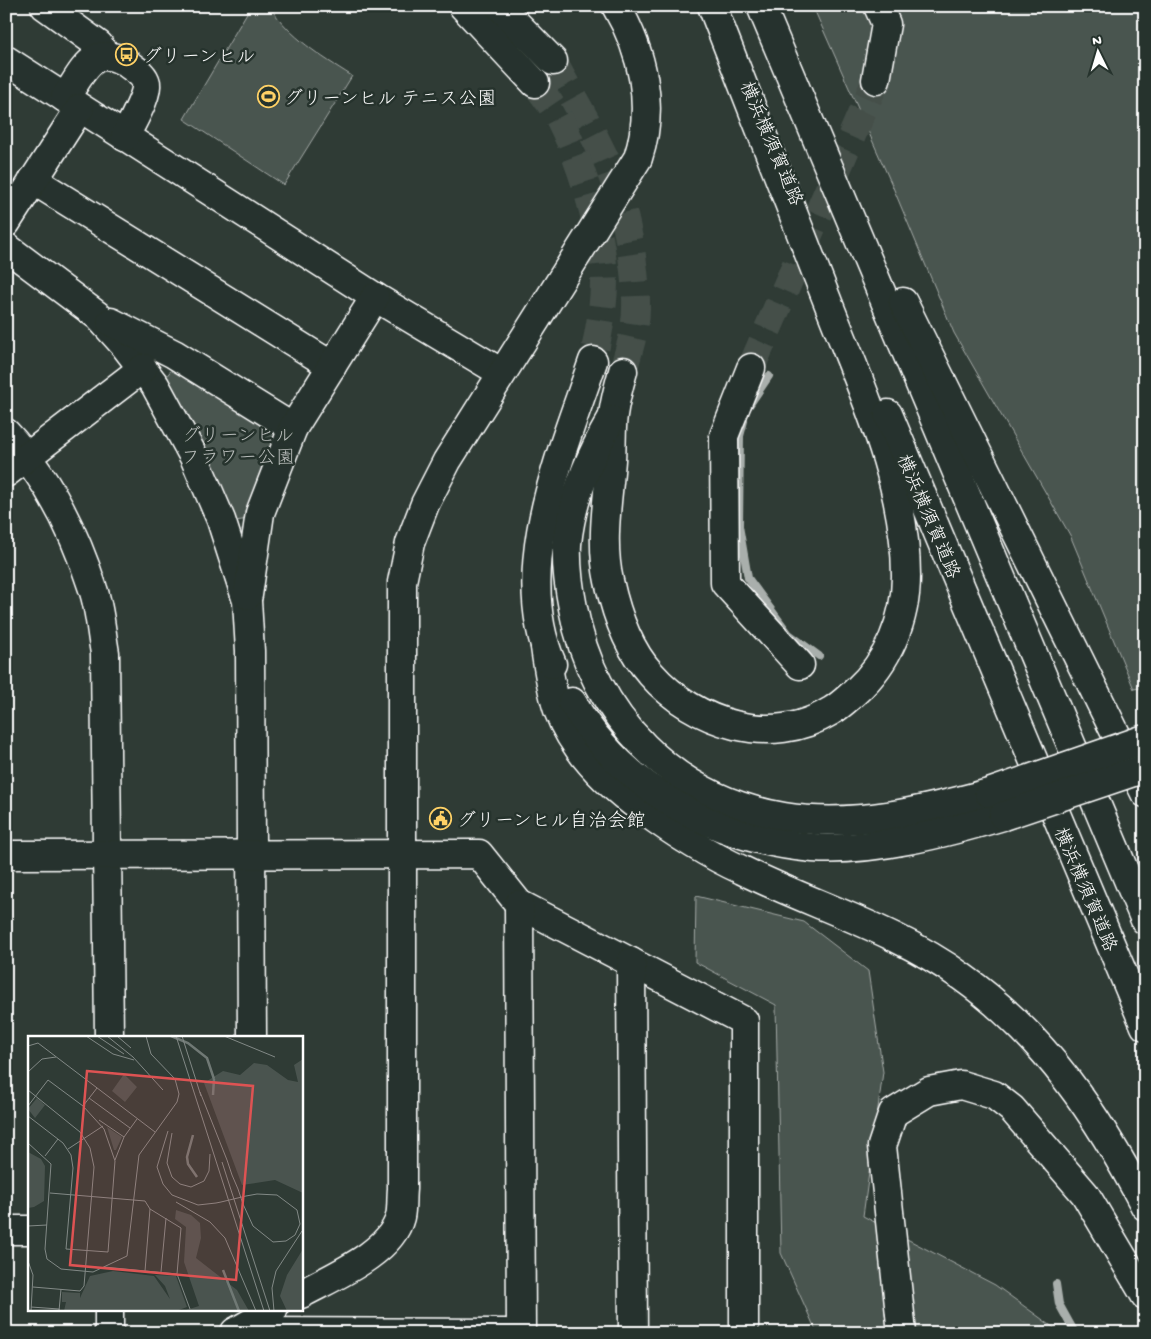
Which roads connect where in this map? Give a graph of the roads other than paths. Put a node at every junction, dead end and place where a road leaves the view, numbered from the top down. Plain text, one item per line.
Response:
1 (45, 6) edge
2 (463, 6) edge
3 (499, 6) edge
4 (616, 6) edge
5 (712, 6) edge
6 (716, 6) edge
7 (761, 6) edge
8 (878, 6) edge
9 (104, 55) junction
10 (6, 60) edge
11 (552, 61) tunnel mouth
12 (790, 74) junction
13 (876, 80) tunnel mouth
14 (535, 83) tunnel mouth
15 (72, 103) junction
16 (125, 137) junction
17 (33, 180) junction
18 (6, 222) edge
19 (6, 247) edge
20 (375, 297) junction
21 (98, 316) junction
22 (593, 361) tunnel mouth
23 (332, 366) junction
24 (143, 368) junction
25 (751, 368) tunnel mouth
26 (622, 371) tunnel mouth
27 (502, 373) junction
28 (613, 417) junction
29 (293, 428) junction
30 (6, 433) edge
31 (28, 456) junction
32 (6, 473) edge
33 (247, 601) junction
34 (545, 647) junction
35 (800, 665) dead end
36 (1145, 739) edge
37 (1145, 768) edge
38 (1145, 793) edge
39 (402, 854) junction
40 (6, 855) edge
41 (108, 855) junction
42 (250, 855) junction
43 (519, 904) junction
44 (1145, 920) edge
45 (631, 962) junction
46 (1145, 1026) edge
47 (108, 1036) edge
48 (252, 1036) edge
49 (1145, 1206) edge
50 (6, 1230) edge
51 (28, 1230) edge
52 (302, 1293) edge
53 (1145, 1295) edge
54 (109, 1312) edge
55 (269, 1312) edge
56 (234, 1332) edge
57 (108, 1333) edge
58 (505, 1333) edge
59 (521, 1333) edge
60 (633, 1333) edge
61 (744, 1333) edge
62 (902, 1333) edge

1 - 9 main road
2 - 14 main road
3 - 11 main road
4 - 27 main road
5 - 28 main road
6 - 46 main road, 横浜横須賀道路
7 - 12 main road
8 - 13 main road
9 - 15 main road
9 - 16 main road
10 - 15 main road
12 - 38 main road
12 - 44 main road
15 - 16 main road
15 - 17 main road
16 - 20 main road
17 - 18 main road
17 - 23 main road
19 - 21 main road
20 - 23 main road
20 - 27 main road
21 - 24 main road
21 - 29 main road
22 - 34 main road
23 - 29 main road
24 - 31 main road
24 - 33 main road
25 - 35 main road
26 - 28 main road
27 - 39 main road
28 - 36 main road, bridge
29 - 33 main road
30 - 31 main road
31 - 32 main road
31 - 41 main road
33 - 42 main road
34 - 37 main road, bridge
34 - 49 main road
39 - 42 main road
39 - 43 main road
39 - 52 main road
40 - 41 main road
41 - 42 main road
41 - 47 main road
42 - 48 main road
43 - 45 main road
43 - 59 main road
45 - 60 main road
45 - 61 main road
50 - 51 main road
53 - 62 main road
54 - 57 main road
55 - 56 main road
56 - 58 main road

